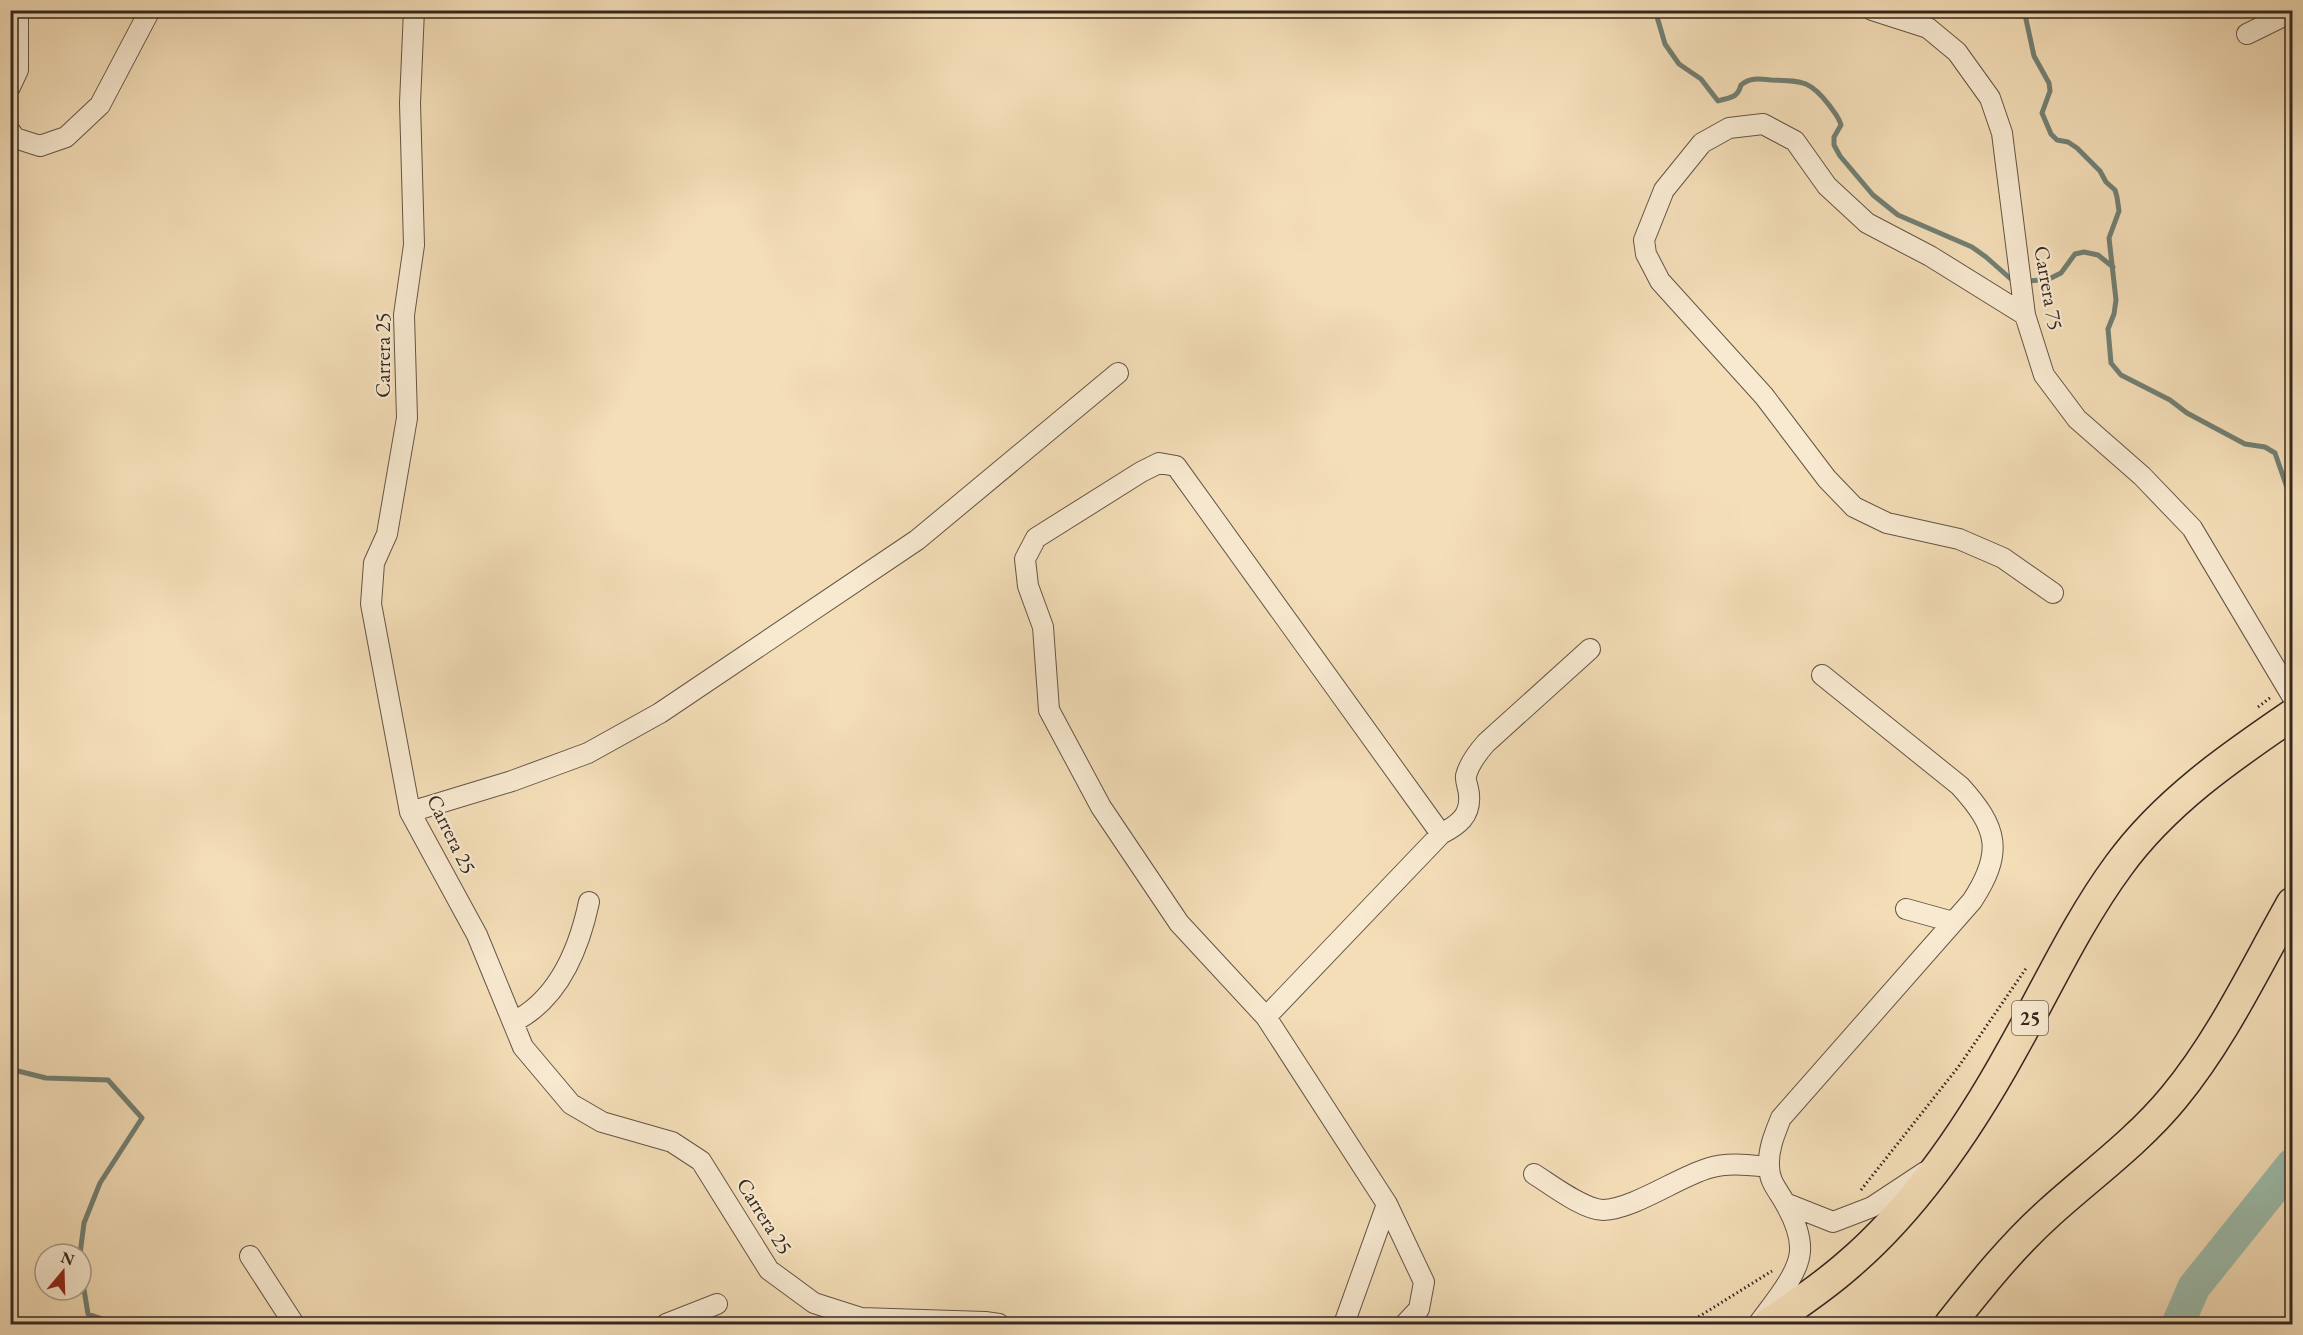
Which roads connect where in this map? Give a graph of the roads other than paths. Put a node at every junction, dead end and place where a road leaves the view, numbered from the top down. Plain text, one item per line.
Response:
1 (16, 10) edge
2 (150, 10) edge
3 (414, 10) edge
4 (1872, 10) edge
5 (2292, 12) edge
6 (2247, 34) dead end
7 (10, 87) edge
8 (12, 139) edge
9 (2025, 315) junction
10 (1118, 373) dead end
11 (2053, 593) dead end
12 (1590, 649) dead end
13 (1822, 675) dead end
14 (2289, 691) edge
15 (2292, 715) edge
16 (410, 812) junction
17 (1441, 834) junction
18 (589, 902) dead end
19 (2292, 903) edge
20 (1906, 909) dead end
21 (1953, 922) junction
22 (1266, 1017) junction
23 (513, 1022) junction
24 (1941, 1161) junction
25 (1768, 1167) junction
26 (1534, 1173) dead end
27 (1785, 1203) junction
28 (1387, 1204) junction
29 (250, 1256) dead end
30 (717, 1304) dead end
31 (294, 1324) edge
32 (666, 1324) edge
33 (999, 1324) edge
34 (1344, 1324) edge
35 (1405, 1324) edge
36 (1758, 1324) edge
37 (1768, 1324) edge
38 (1950, 1324) edge

1 - 7 street
2 - 8 street
3 - 16 street, Carrera 25
4 - 9 street, Carrera 75
5 - 6 street
9 - 11 street
9 - 14 street, Carrera 75
10 - 16 street
12 - 17 street
13 - 21 street
15 - 24 highway, 25
16 - 23 street, Carrera 25
17 - 22 street
17 - 22 street
18 - 23 street
19 - 38 highway
20 - 21 street
21 - 25 street
22 - 28 street
23 - 33 street, Carrera 25
24 - 27 street
24 - 37 highway, 25
25 - 26 street
25 - 27 street
27 - 36 street
28 - 34 street
28 - 35 street
29 - 31 street
30 - 32 street

